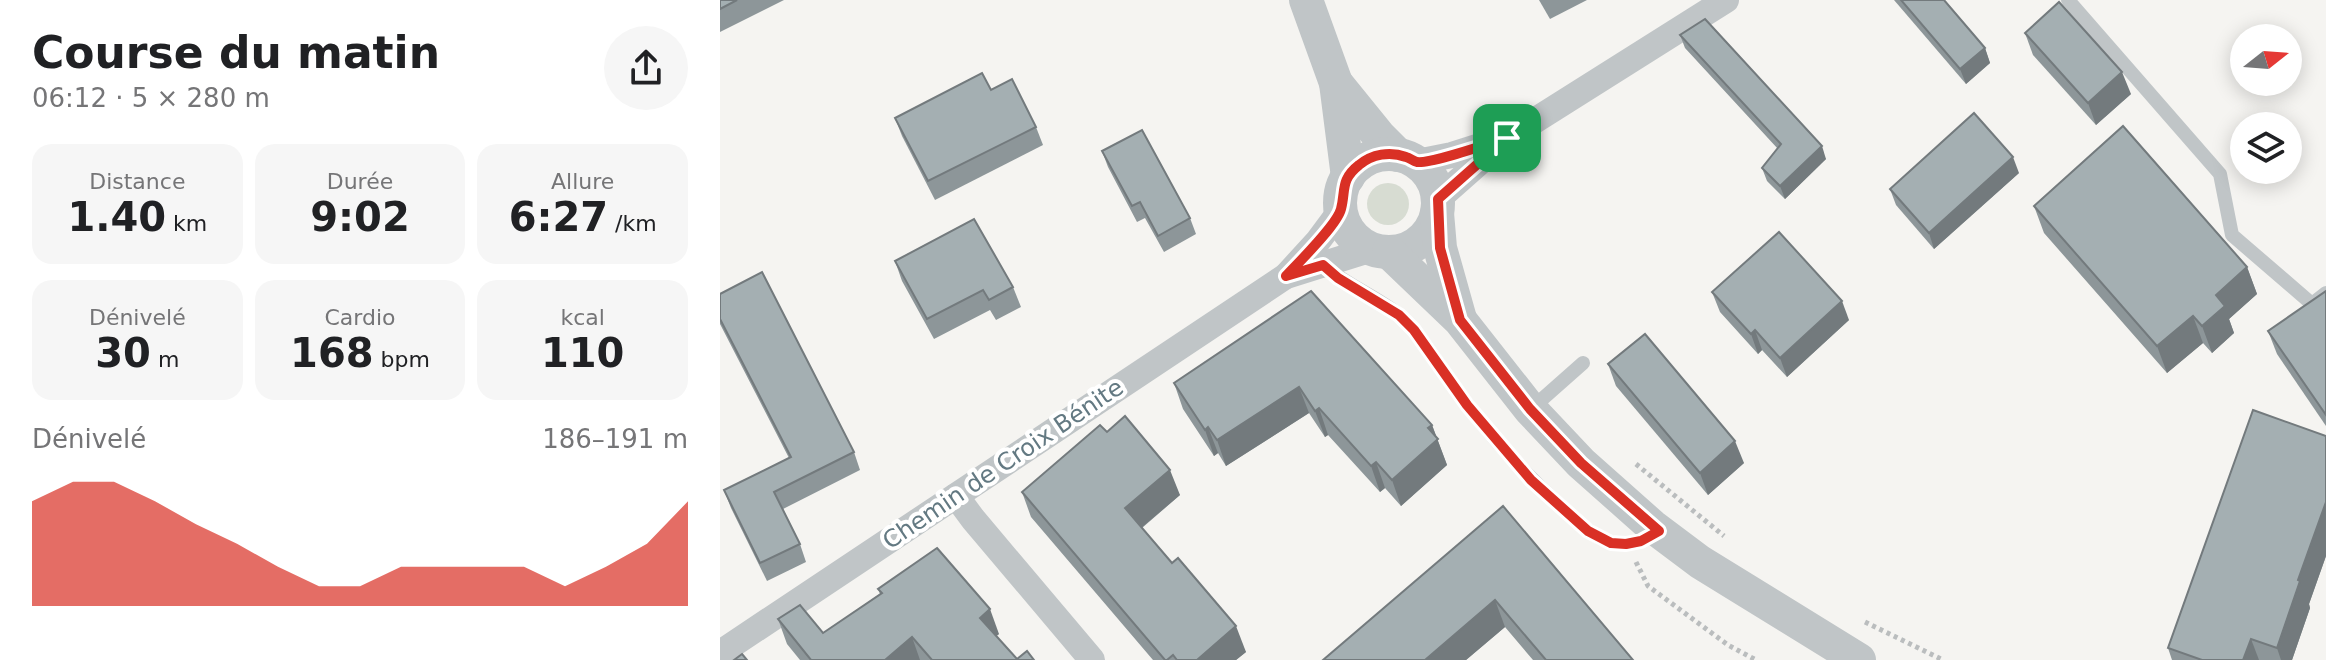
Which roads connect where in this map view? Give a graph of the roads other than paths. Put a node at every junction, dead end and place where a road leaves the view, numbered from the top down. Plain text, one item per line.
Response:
1 (1306, 0) edge
2 (1726, 0) edge
3 (2068, 0) edge
4 (1336, 83) junction
5 (1507, 138) junction
6 (1408, 158) junction
7 (1344, 194) junction
8 (1438, 206) junction
9 (1380, 250) junction
10 (1323, 265) junction
11 (1286, 276) junction
12 (2326, 293) edge
13 (1460, 320) junction
14 (1583, 363) dead end
15 (1530, 409) junction
16 (956, 496) junction
17 (1659, 531) junction
18 (720, 653) edge
19 (1092, 660) edge
20 (1859, 660) edge

1 - 4 street
2 - 5 street
3 - 12 lane
4 - 6 street
4 - 7 street
5 - 6 street
5 - 8 street
6 - 7 street
6 - 8 street
7 - 9 street
7 - 11 street, Chemin de Croix Bénite
8 - 9 street
8 - 13 street
9 - 10 street, Chemin de Croix Bénite
9 - 13 street
10 - 11 street, Chemin de Croix Bénite
10 - 17 lane
11 - 16 street, Chemin de Croix Bénite
13 - 15 street
14 - 15 lane
15 - 17 street
16 - 18 street, Chemin de Croix Bénite
16 - 19 street
17 - 20 street

